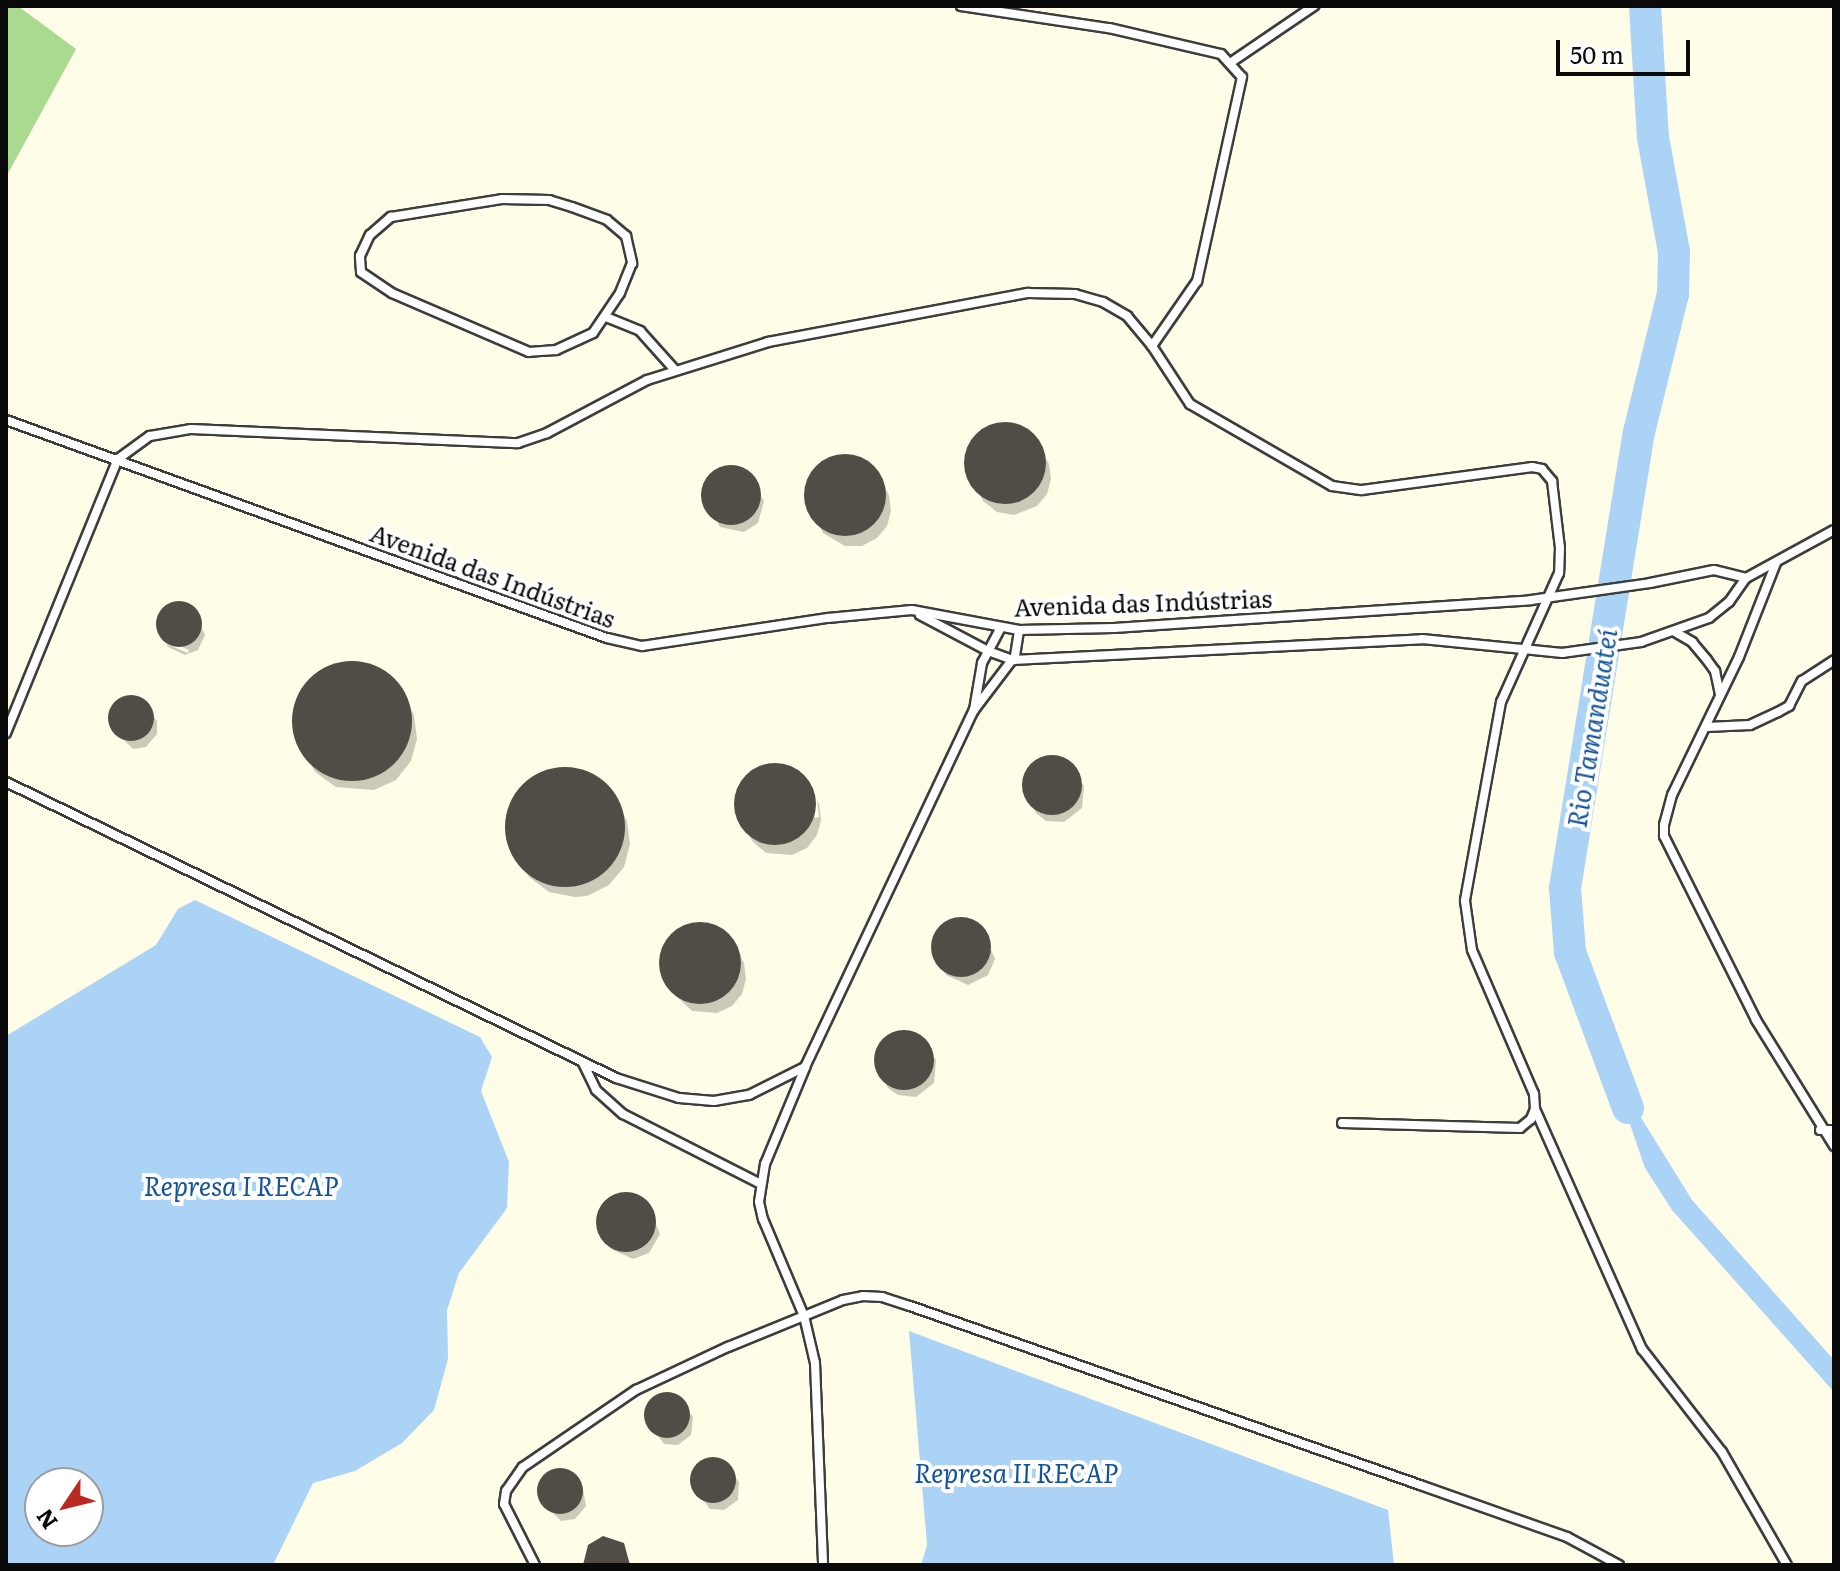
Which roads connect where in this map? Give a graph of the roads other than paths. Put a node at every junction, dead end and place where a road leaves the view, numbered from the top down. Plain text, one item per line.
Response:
1 (961, 6) edge
2 (1314, 6) edge
3 (1230, 63) junction
4 (606, 317) junction
5 (1152, 346) junction
6 (675, 370) junction
7 (6, 420) edge
8 (118, 459) junction
9 (1834, 530) edge
10 (1776, 562) junction
11 (1746, 578) junction
12 (1550, 598) junction
13 (912, 610) junction
14 (1001, 628) junction
15 (1019, 630) junction
16 (1675, 632) junction
17 (988, 651) junction
18 (1522, 651) junction
19 (1013, 660) junction
20 (1834, 660) edge
21 (1720, 694) junction
22 (974, 710) junction
23 (1707, 727) junction
24 (6, 733) edge
25 (6, 782) edge
26 (582, 1061) junction
27 (805, 1067) junction
28 (1535, 1109) junction
29 (1342, 1123) dead end
30 (1820, 1130) junction
31 (1834, 1130) edge
32 (1834, 1146) edge
33 (759, 1183) junction
34 (804, 1316) junction
35 (535, 1565) edge
36 (823, 1565) edge
37 (1619, 1565) edge
38 (1787, 1565) edge

1 - 3 lane
2 - 3 lane
3 - 5 lane
4 - 4 lane
4 - 6 lane
5 - 6 lane
5 - 12 lane
6 - 8 lane
7 - 8 lane, Avenida das Indústrias
8 - 13 lane, Avenida das Indústrias
8 - 24 lane
9 - 10 lane, Avenida das Indústrias
10 - 11 lane, Avenida das Indústrias
10 - 21 lane
11 - 12 lane, Avenida das Indústrias
11 - 16 lane, Avenida das Indústrias
12 - 15 lane, Avenida das Indústrias
12 - 18 lane
13 - 14 lane, Avenida das Indústrias
13 - 17 lane
14 - 15 lane, Avenida das Indústrias
14 - 17 lane
15 - 19 lane
16 - 18 lane, Avenida das Indústrias
16 - 21 lane
17 - 19 lane
17 - 22 lane
18 - 19 lane, Avenida das Indústrias
18 - 28 lane
19 - 22 lane
20 - 23 lane
21 - 23 lane
22 - 27 lane
23 - 30 lane
25 - 26 lane
26 - 27 lane
26 - 33 lane
27 - 33 lane
28 - 29 lane
28 - 38 lane
30 - 31 lane
30 - 32 lane
33 - 34 lane
34 - 35 lane
34 - 36 lane
34 - 37 lane

